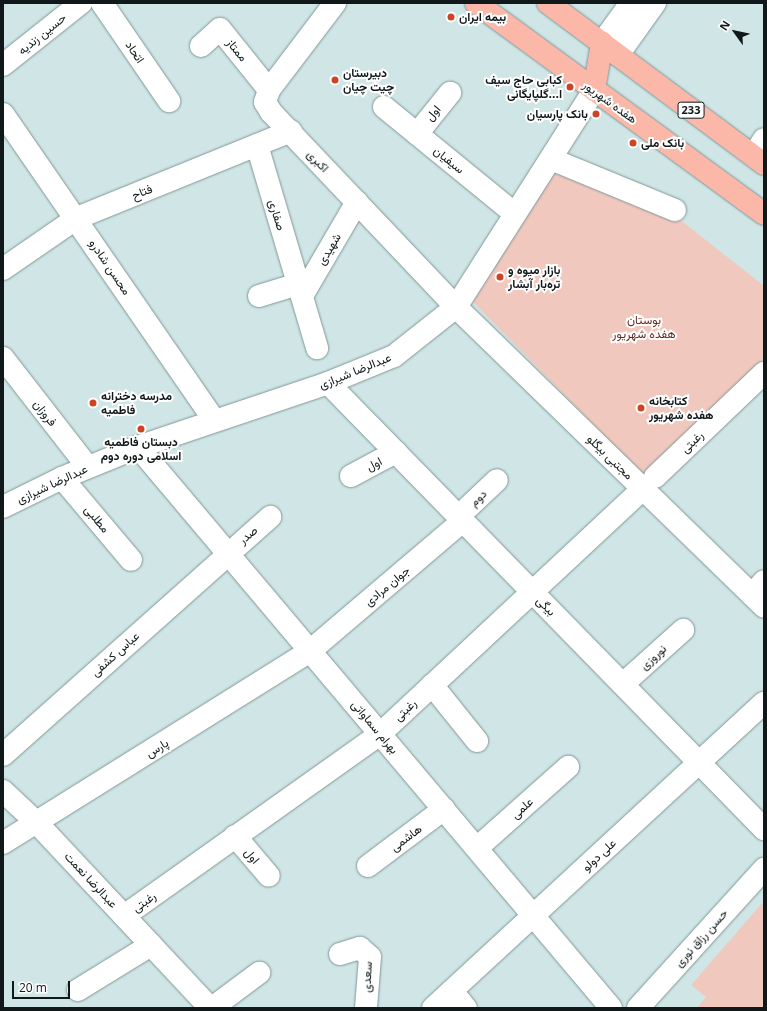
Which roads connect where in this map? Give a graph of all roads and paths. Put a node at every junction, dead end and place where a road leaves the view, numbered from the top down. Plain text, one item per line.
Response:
1 (81, 3) edge
2 (102, 3) edge
3 (334, 3) edge
4 (476, 3) edge
5 (548, 3) edge
6 (630, 3) edge
7 (655, 3) edge
8 (201, 46) dead end
9 (610, 49) junction
10 (3, 65) edge
11 (269, 90) junction
12 (594, 90) junction
13 (450, 93) dead end
14 (169, 101) dead end
15 (384, 107) dead end
16 (3, 114) edge
17 (291, 131) junction
18 (417, 134) junction
19 (257, 145) junction
20 (762, 150) edge
21 (551, 159) junction
22 (357, 202) junction
23 (675, 210) dead end
24 (514, 213) junction
25 (764, 214) edge
26 (76, 218) junction
27 (3, 269) edge
28 (300, 290) junction
29 (259, 296) dead end
30 (456, 308) junction
31 (317, 348) dead end
32 (3, 358) edge
33 (764, 373) edge
34 (328, 383) junction
35 (214, 420) junction
36 (138, 447) junction
37 (396, 452) junction
38 (88, 467) junction
39 (351, 476) dead end
40 (62, 478) junction
41 (497, 480) dead end
42 (649, 483) junction
43 (3, 507) edge
44 (270, 517) dead end
45 (461, 519) junction
46 (227, 553) junction
47 (131, 560) dead end
48 (532, 592) junction
49 (760, 594) edge
50 (683, 630) dead end
51 (310, 651) junction
52 (623, 684) junction
53 (432, 685) junction
54 (764, 703) edge
55 (380, 734) junction
56 (476, 741) dead end
57 (3, 755) edge
58 (700, 762) junction
59 (568, 767) dead end
60 (3, 791) edge
61 (444, 809) junction
62 (37, 823) junction
63 (764, 829) edge
64 (235, 836) junction
65 (3, 843) edge
66 (477, 848) junction
67 (368, 866) dead end
68 (764, 869) edge
69 (269, 876) dead end
70 (124, 916) junction
71 (534, 916) junction
72 (151, 945) junction
73 (340, 954) dead end
74 (259, 972) dead end
75 (78, 990) dead end
76 (452, 991) junction
77 (211, 1008) edge
78 (366, 1008) edge
79 (433, 1008) edge
80 (466, 1008) edge
81 (612, 1008) edge
82 (638, 1008) edge

1 - 10 street, حسین زندیه
2 - 14 street, اتحاد
3 - 11 street
4 - 12 main road, هفده شهریور
5 - 9 main road, 233
6 - 9 street
7 - 9 street
8 - 11 street, ممتاز
9 - 12 main road
9 - 20 main road, 233
11 - 17 street, اکبری
12 - 21 street, عبدالرضا شیرازی
12 - 25 main road, هفده شهریور
13 - 18 street, اول
15 - 18 street, سیفیان
16 - 26 street, محسن شادرو
17 - 19 street, فتاح
17 - 22 street, اکبری
18 - 24 street, سیفیان
19 - 26 street, فتاح
19 - 28 street, صفاری
21 - 23 street
21 - 24 street, عبدالرضا شیرازی
22 - 28 street, شهیدی
22 - 30 street, اکبری
24 - 30 street, عبدالرضا شیرازی
26 - 27 street, فتاح
26 - 35 street, محسن شادرو
28 - 29 street
28 - 31 street, صفاری
30 - 34 street, عبدالرضا شیرازی
30 - 42 street, مجتبی بیگلو
32 - 38 street, فروزان
33 - 42 street, رغبتی
34 - 35 street, عبدالرضا شیرازی
34 - 37 street, بیگی
35 - 36 street, عبدالرضا شیرازی
36 - 38 street, عبدالرضا شیرازی
36 - 46 street, بهرام سماواتی
37 - 39 street, اول
37 - 45 street, بیگی
38 - 40 street, عبدالرضا شیرازی
40 - 43 street, عبدالرضا شیرازی
40 - 47 street, مطلبی
41 - 45 street, دوم
42 - 48 street, رغبتی
42 - 49 street, مجتبی بیگلو
44 - 46 street, صدر
45 - 48 street, بیگی
45 - 51 street, جوان مرادی
46 - 51 street, بهرام سماواتی
46 - 57 street, عباس کشفی
48 - 52 street, بیگی
48 - 53 street, رغبتی
50 - 52 street, نوروزی
51 - 55 street, بهرام سماواتی
51 - 62 street, پارس
52 - 58 street, بیگی
53 - 55 street, رغبتی
53 - 56 street
54 - 58 street, علی دولو
55 - 61 street, بهرام سماواتی
55 - 64 street, رغبتی
58 - 63 street, بیگی
58 - 71 street, علی دولو
59 - 66 street, علمی
60 - 62 street, عبدالرضا نعمت
61 - 66 street, بهرام سماواتی
61 - 67 street, هاشمی
62 - 65 street, پارس
62 - 70 street, عبدالرضا نعمت
64 - 69 street, اول
64 - 70 street, رغبتی
66 - 71 street, بهرام سماواتی
68 - 82 street, حسن رزاق نوری
70 - 72 street, عبدالرضا نعمت
71 - 76 street, علی دولو
71 - 81 street, بهرام سماواتی
72 - 75 street
72 - 77 street, عبدالرضا نعمت
73 - 78 street, سعدی
74 - 77 street
76 - 79 street, علی دولو
76 - 80 street

